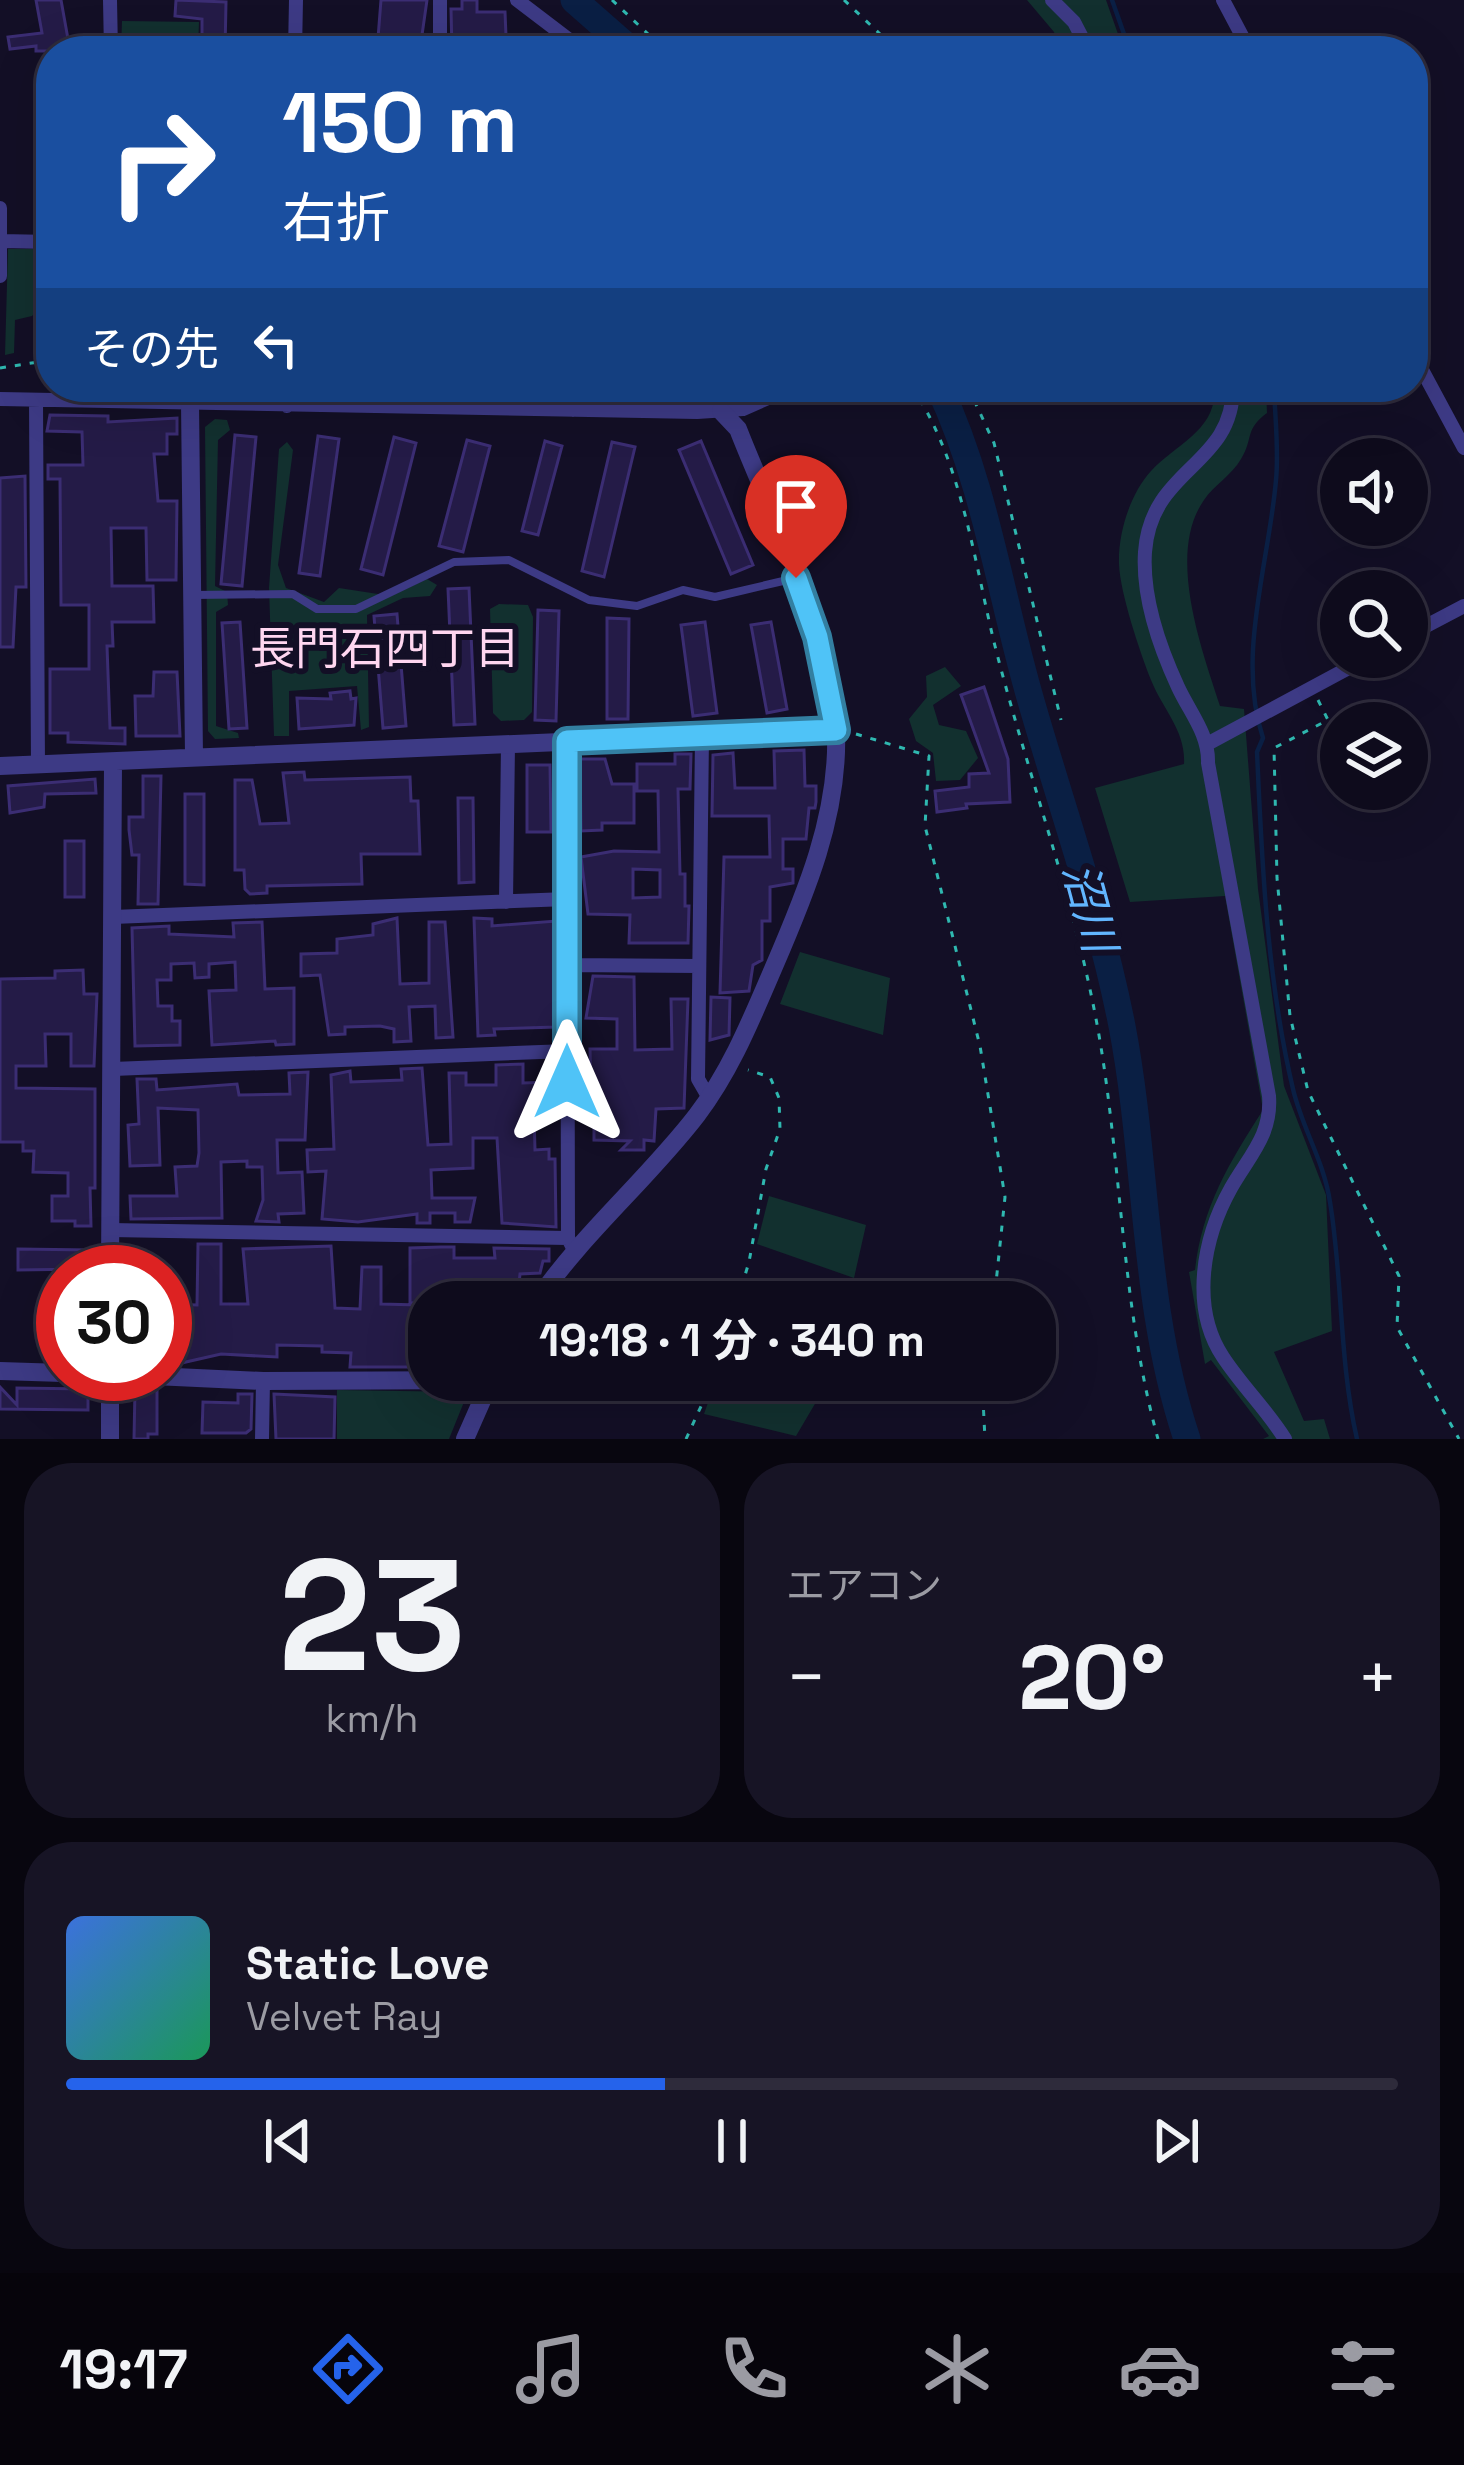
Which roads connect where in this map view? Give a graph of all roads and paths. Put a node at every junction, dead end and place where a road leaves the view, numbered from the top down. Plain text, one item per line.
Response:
1 (110, 0) edge
2 (296, 0) edge
3 (440, 0) edge
4 (517, 0) edge
5 (612, 0) edge
6 (844, 0) edge
7 (1052, 0) edge
8 (1223, 0) edge
9 (111, 36) edge
10 (295, 36) edge
11 (440, 36) edge
12 (563, 36) edge
13 (650, 36) edge
14 (882, 36) edge
15 (1081, 36) edge
16 (1242, 36) edge
17 (0, 208) edge
18 (1, 242) edge
19 (36, 242) edge
20 (0, 276) edge
21 (36, 362) edge
22 (0, 368) edge
23 (1428, 381) edge
24 (0, 399) edge
25 (36, 400) edge
26 (37, 402) edge
27 (114, 402) edge
28 (287, 402) edge
29 (573, 402) edge
30 (715, 402) edge
31 (759, 402) edge
32 (919, 402) edge
33 (975, 402) edge
34 (1233, 402) edge
35 (190, 404) junction
36 (287, 406) junction
37 (573, 410) junction
38 (721, 411) junction
39 (1464, 448) edge
40 (796, 578) junction
41 (193, 595) junction
42 (1464, 606) edge
43 (1428, 625) edge
44 (1330, 678) edge
45 (1312, 688) junction
46 (1061, 720) dead end
47 (836, 730) junction
48 (702, 736) junction
49 (567, 741) junction
50 (1209, 743) junction
51 (508, 744) junction
52 (194, 756) junction
53 (113, 763) junction
54 (38, 765) junction
55 (0, 766) edge
56 (567, 899) junction
57 (506, 902) junction
58 (113, 917) junction
59 (567, 965) junction
60 (699, 966) junction
61 (567, 1051) junction
62 (728, 1068) junction
63 (113, 1069) junction
64 (709, 1098) junction
65 (110, 1230) junction
66 (571, 1244) junction
67 (110, 1245) edge
68 (549, 1281) edge
69 (742, 1281) edge
70 (996, 1281) edge
71 (0, 1371) edge
72 (36, 1372) edge
73 (192, 1378) edge
74 (263, 1381) junction
75 (111, 1401) edge
76 (703, 1401) edge
77 (983, 1401) edge
78 (110, 1439) edge
79 (262, 1439) edge
80 (465, 1439) edge
81 (686, 1439) edge
82 (985, 1439) edge
83 (1158, 1439) edge
84 (1285, 1439) edge
85 (1459, 1439) edge

1 - 9 street
2 - 10 street
3 - 11 street
4 - 12 street
5 - 13 path
6 - 14 path
7 - 15 street
8 - 16 street
17 - 18 street
18 - 19 street
18 - 20 street
21 - 22 path
23 - 39 street
24 - 25 street
26 - 54 street
27 - 35 street
28 - 36 street
29 - 37 street
30 - 38 street
31 - 38 street
32 - 83 path
33 - 46 path
34 - 50 street
35 - 36 street
35 - 41 street
36 - 37 street
37 - 38 street
38 - 40 street
40 - 41 lane
40 - 47 street
41 - 52 street
42 - 43 street
44 - 45 street
45 - 50 street
45 - 85 path
47 - 48 street
47 - 62 street
47 - 70 path
48 - 49 street
48 - 60 street
49 - 51 street
49 - 56 street
50 - 84 street
51 - 52 street
51 - 57 street
52 - 53 street
53 - 54 street
53 - 58 street
54 - 55 street
56 - 57 street
56 - 59 street
57 - 58 street
58 - 63 street
59 - 60 street
59 - 61 street
60 - 64 street
61 - 63 street
61 - 66 street
62 - 64 street
62 - 69 path
63 - 65 street
64 - 66 street
65 - 66 street
65 - 67 street
66 - 68 street
71 - 72 street
73 - 74 street
74 - 79 street
74 - 80 street
75 - 78 street
76 - 81 path
77 - 82 path

